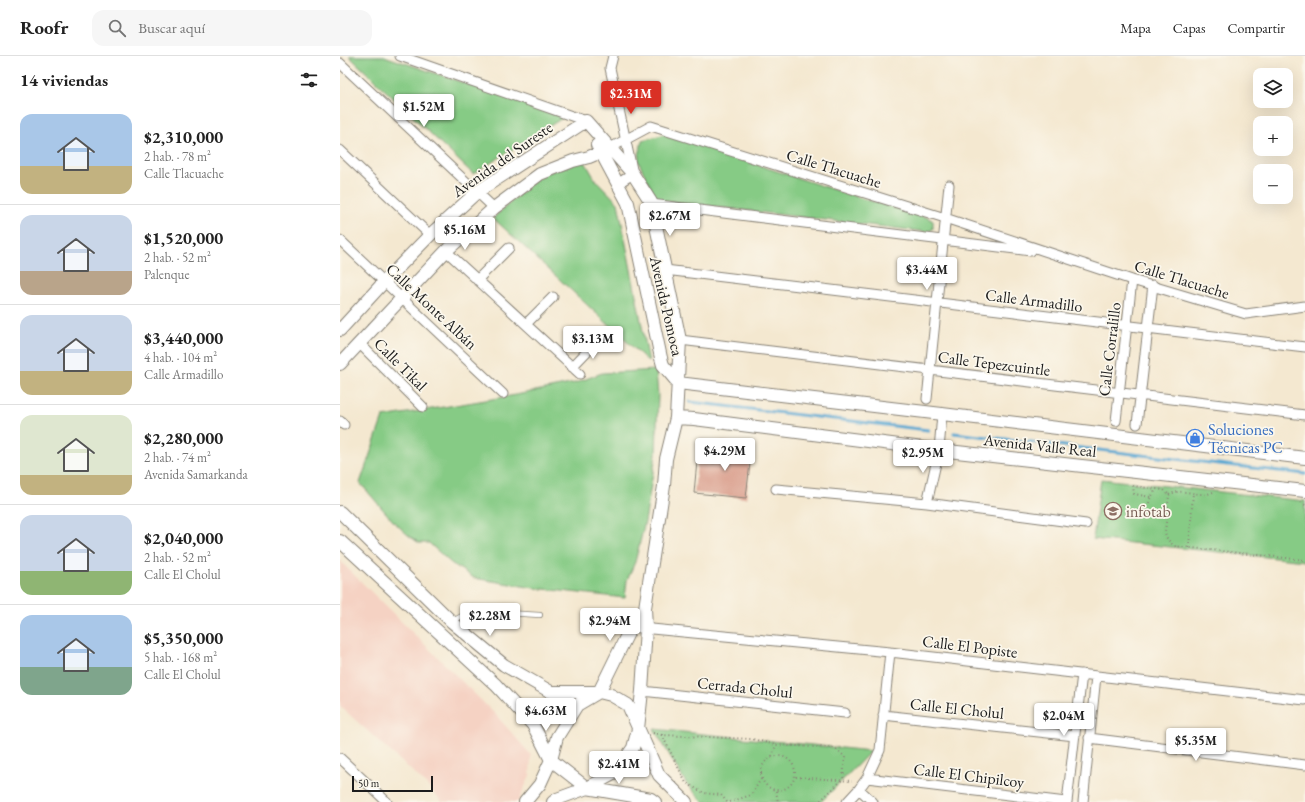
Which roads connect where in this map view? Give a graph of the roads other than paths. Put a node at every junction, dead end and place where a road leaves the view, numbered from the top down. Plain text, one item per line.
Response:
1 (400, 56) edge
2 (613, 56) edge
3 (340, 63) edge
4 (586, 121) junction
5 (626, 138) junction
6 (340, 150) edge
7 (606, 150) junction
8 (633, 174) junction
9 (617, 184) junction
10 (949, 185) dead end
11 (477, 192) junction
12 (651, 204) junction
13 (494, 208) junction
14 (945, 218) junction
15 (430, 235) junction
16 (340, 240) edge
17 (943, 240) junction
18 (509, 248) dead end
19 (446, 251) junction
20 (1052, 254) junction
21 (665, 270) junction
22 (477, 280) junction
23 (1132, 280) junction
24 (384, 282) junction
25 (1153, 285) junction
26 (553, 297) dead end
27 (402, 298) junction
28 (937, 303) junction
29 (1305, 306) edge
30 (526, 324) junction
31 (1127, 327) junction
32 (1148, 329) junction
33 (340, 330) edge
34 (599, 339) dead end
35 (680, 340) junction
36 (359, 343) junction
37 (1305, 347) edge
38 (340, 364) edge
39 (572, 367) junction
40 (930, 370) junction
41 (580, 374) dead end
42 (678, 384) junction
43 (1119, 393) junction
44 (503, 394) dead end
45 (1141, 395) junction
46 (927, 399) dead end
47 (422, 407) dead end
48 (942, 414) junction
49 (1305, 415) edge
50 (676, 418) junction
51 (1116, 421) dead end
52 (1138, 424) dead end
53 (939, 450) junction
54 (1305, 458) edge
55 (776, 489) dead end
56 (1301, 495) edge
57 (927, 504) junction
58 (340, 512) edge
59 (1086, 524) dead end
60 (340, 541) edge
61 (378, 548) junction
62 (364, 563) junction
63 (645, 608) junction
64 (540, 615) dead end
65 (452, 622) junction
66 (631, 627) junction
67 (646, 628) junction
68 (890, 652) junction
69 (1082, 674) junction
70 (1096, 676) junction
71 (642, 691) junction
72 (599, 692) junction
73 (1305, 700) edge
74 (845, 713) dead end
75 (883, 715) junction
76 (638, 729) junction
77 (1075, 736) junction
78 (1089, 738) junction
79 (340, 758) edge
80 (551, 760) junction
81 (1305, 765) edge
82 (867, 778) junction
83 (587, 788) junction
84 (859, 789) junction
85 (387, 802) edge
86 (525, 802) edge
87 (553, 802) edge
88 (655, 802) edge
89 (686, 802) edge
90 (847, 802) edge
91 (873, 802) edge
92 (1066, 802) edge
93 (1083, 802) edge

1 - 4 street
2 - 5 street
3 - 11 street
4 - 7 street, Avenida Pomoca
4 - 11 street, Avenida del Sureste
5 - 7 street, Calle Tlacuache
5 - 8 street
5 - 14 street, Calle Tlacuache
6 - 15 street
7 - 8 street, Avenida Pomoca
7 - 9 street, Avenida Pomoca
7 - 13 street
8 - 9 street
8 - 12 street, Avenida Pomoca
9 - 42 street, Avenida Pomoca
10 - 14 street
11 - 13 street
11 - 15 street, Avenida del Sureste
12 - 17 street, Calle Tlacuache
12 - 21 street, Avenida Pomoca
13 - 19 street
14 - 17 street
14 - 20 street, Calle Tlacuache
15 - 24 street, Avenida del Sureste
16 - 24 street, Calle Monte Albán
17 - 20 street, Calle Tlacuache
17 - 28 street
18 - 22 street
19 - 22 street
19 - 27 street
20 - 23 street, Calle Tlacuache
21 - 28 street, Calle Armadillo
21 - 35 street, Avenida Pomoca
22 - 30 street
23 - 25 street, Calle Tlacuache
23 - 31 street, Calle Corralillo
24 - 27 street, Calle Monte Albán
24 - 33 street, Avenida del Sureste
25 - 29 street, Calle Tlacuache
25 - 32 street
26 - 30 street
27 - 36 street
27 - 44 street, Calle Monte Albán
28 - 31 street, Calle Armadillo
28 - 40 street
30 - 39 street
31 - 32 street, Calle Armadillo
31 - 43 street, Calle Corralillo
32 - 37 street, Calle Armadillo
32 - 45 street
34 - 39 street
35 - 40 street, Calle Tepezcuintle
35 - 42 street, Avenida Pomoca
36 - 38 street
36 - 47 street, Calle Tikal
39 - 41 street
40 - 43 street, Calle Tepezcuintle
40 - 46 street
42 - 48 street, Avenida Valle Real
42 - 50 street, Avenida Pomoca
43 - 45 street, Calle Tepezcuintle
43 - 51 street, Calle Corralillo
45 - 49 street, Calle Tepezcuintle
45 - 52 street
48 - 53 street
48 - 54 street, Avenida Valle Real
50 - 53 street, Avenida Valle Real
50 - 63 street, Avenida Pomoca
53 - 56 street, Avenida Valle Real
53 - 57 street
55 - 57 street
57 - 59 street
58 - 61 street
60 - 62 street
61 - 62 street
61 - 65 street
62 - 80 street
63 - 66 street, Avenida Pomoca
63 - 67 street, Avenida Pomoca
64 - 65 lane
65 - 72 street
66 - 67 street, Calle El Popiste
66 - 72 street, Avenida Pomoca
67 - 68 street, Calle El Popiste
67 - 71 street, Avenida Pomoca
68 - 69 street, Calle El Popiste
68 - 75 street
69 - 70 street, Calle El Popiste
69 - 77 street
70 - 73 street, Calle El Popiste
70 - 78 street
71 - 74 street, Cerrada Cholul
71 - 76 street, Avenida Pomoca
72 - 76 street
72 - 80 street
75 - 77 street, Calle El Cholul
75 - 82 street
76 - 83 street, Avenida Pomoca
76 - 89 street
77 - 92 street
78 - 81 street
78 - 93 street
79 - 85 street
80 - 83 street
80 - 86 street
82 - 84 street
82 - 92 street, Calle El Chipilcoy
83 - 87 street, Avenida Pomoca
83 - 88 street
84 - 90 street
84 - 91 street

